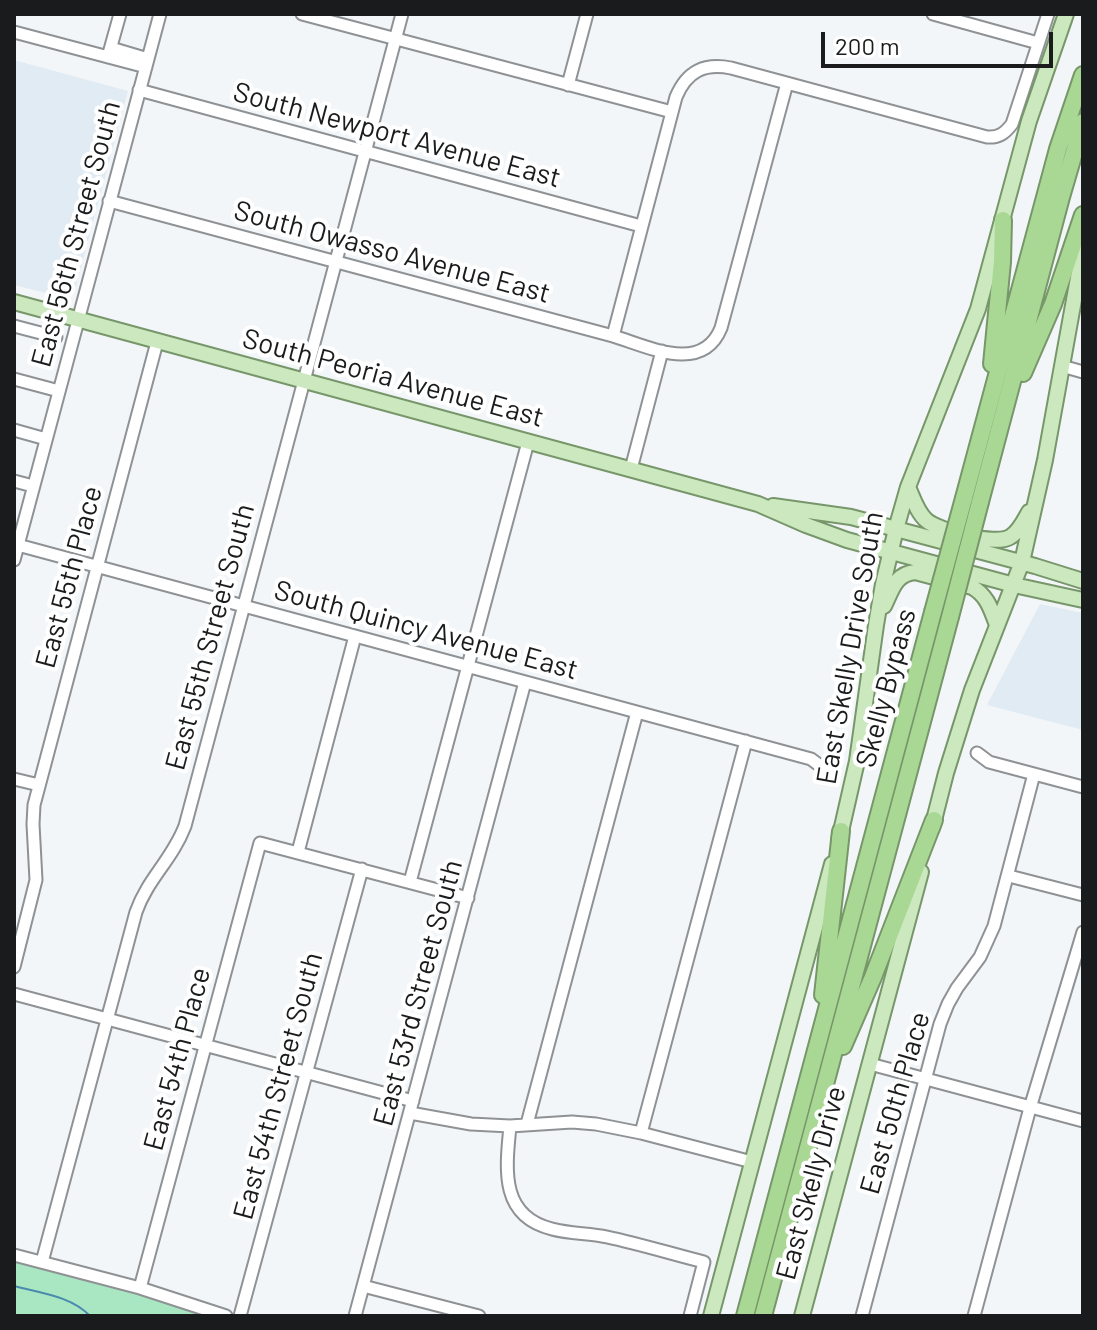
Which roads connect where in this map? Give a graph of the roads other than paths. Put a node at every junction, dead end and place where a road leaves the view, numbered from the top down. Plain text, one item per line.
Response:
1 (120, 14) edge
2 (160, 14) edge
3 (302, 14) edge
4 (402, 14) edge
5 (587, 14) edge
6 (933, 14) edge
7 (984, 14) edge
8 (1048, 14) edge
9 (1066, 14) edge
10 (980, 27) junction
11 (14, 32) edge
12 (396, 39) junction
13 (1038, 43) junction
14 (110, 52) junction
15 (147, 63) junction
16 (1083, 75) edge
17 (787, 83) junction
18 (568, 85) junction
19 (139, 90) junction
20 (672, 112) junction
21 (1083, 122) edge
22 (365, 151) junction
23 (109, 201) junction
24 (1083, 215) edge
25 (1003, 220) junction
26 (641, 226) junction
27 (1083, 250) edge
28 (336, 263) junction
29 (14, 302) edge
30 (78, 319) junction
31 (14, 326) edge
32 (613, 336) junction
33 (56, 337) dead end
34 (157, 342) junction
35 (662, 351) junction
36 (1062, 366) junction
37 (1083, 372) edge
38 (14, 379) edge
39 (303, 381) junction
40 (59, 391) junction
41 (990, 401) junction
42 (1003, 418) junction
43 (14, 430) edge
44 (46, 439) junction
45 (528, 442) junction
46 (631, 469) junction
47 (14, 481) edge
48 (33, 486) junction
49 (908, 487) junction
50 (972, 500) junction
51 (1035, 502) junction
52 (758, 504) junction
53 (896, 529) junction
54 (16, 544) edge
55 (890, 551) junction
56 (14, 560) edge
57 (1022, 562) junction
58 (98, 565) junction
59 (1083, 581) edge
60 (1014, 585) junction
61 (1083, 600) edge
62 (243, 605) junction
63 (876, 625) junction
64 (997, 625) junction
65 (355, 636) junction
66 (468, 667) junction
67 (525, 682) junction
68 (637, 712) junction
69 (746, 741) junction
70 (977, 753) dead end
71 (823, 768) dead end
72 (1034, 774) junction
73 (14, 779) edge
74 (39, 785) junction
75 (1083, 787) edge
76 (934, 820) junction
77 (841, 831) junction
78 (298, 852) junction
79 (362, 869) junction
80 (1009, 876) junction
81 (410, 882) junction
82 (1083, 895) edge
83 (468, 898) junction
84 (1083, 932) edge
85 (14, 967) edge
86 (14, 994) edge
87 (107, 1019) junction
88 (818, 1041) junction
89 (206, 1046) junction
90 (870, 1064) junction
91 (307, 1073) junction
92 (925, 1079) junction
93 (820, 1099) junction
94 (412, 1107) junction
95 (1030, 1108) junction
96 (1083, 1121) edge
97 (527, 1124) junction
98 (510, 1126) junction
99 (641, 1133) junction
100 (752, 1162) junction
101 (14, 1255) edge
102 (42, 1262) junction
103 (363, 1286) junction
104 (140, 1288) junction
105 (226, 1316) edge
106 (240, 1316) edge
107 (355, 1316) edge
108 (479, 1316) edge
109 (690, 1316) edge
110 (711, 1316) edge
111 (745, 1316) edge
112 (763, 1316) edge
113 (802, 1316) edge
114 (862, 1316) edge
115 (974, 1316) edge

1 - 14 street
2 - 15 street, East 56th Street South
3 - 12 street
4 - 12 street, East 55th Street South
5 - 18 street
6 - 10 street
7 - 10 street
8 - 13 street
9 - 25 main road, East Skelly Drive South
10 - 13 street
11 - 14 street
12 - 18 street
12 - 22 street, East 55th Street South
13 - 17 street
14 - 15 street
15 - 19 street, East 56th Street South
16 - 41 highway, Skelly Bypass
17 - 20 street
17 - 35 street
18 - 20 street
19 - 22 street, South Newport Avenue East
19 - 23 street, East 56th Street South
20 - 26 street
21 - 42 highway, Skelly Bypass
22 - 26 street, South Newport Avenue East
22 - 28 street, East 55th Street South
23 - 28 street, South Owasso Avenue East
23 - 30 street, East 56th Street South
24 - 42 highway
25 - 41 highway
25 - 49 main road, East Skelly Drive South
26 - 32 street
27 - 36 main road
28 - 32 street, South Owasso Avenue East
28 - 39 street, East 55th Street South
29 - 30 main road, South Peoria Avenue East
30 - 34 main road, South Peoria Avenue East
30 - 40 street, East 56th Street South
31 - 33 street
32 - 35 street, South Owasso Avenue East
34 - 39 main road, South Peoria Avenue East
34 - 58 street, East 55th Place
35 - 46 street
36 - 37 street
36 - 51 main road
38 - 40 street
39 - 45 main road, South Peoria Avenue East
39 - 62 street, East 55th Street South
40 - 44 street, East 56th Street South
41 - 50 highway, Skelly Bypass
42 - 50 highway, Skelly Bypass
43 - 44 street
44 - 48 street, East 56th Street South
45 - 46 main road, South Peoria Avenue East
45 - 66 street
46 - 52 main road, South Peoria Avenue East
47 - 48 street
48 - 54 street, East 56th Street South
49 - 51 main road
49 - 53 main road, East Skelly Drive South
50 - 88 highway, Skelly Bypass, bridge
50 - 93 highway, Skelly Bypass, bridge
51 - 57 main road
52 - 53 main road, South Peoria Avenue East
52 - 55 main road, South Peoria Avenue East
53 - 55 main road, East Skelly Drive South
53 - 57 main road, South Peoria Avenue East
54 - 56 street, East 56th Street South
54 - 58 street, South Quincy Avenue East
55 - 60 main road, South Peoria Avenue East
55 - 63 main road, East Skelly Drive South
57 - 59 main road, South Peoria Avenue East
57 - 60 main road
58 - 62 street, South Quincy Avenue East
58 - 74 street, East 55th Place
60 - 61 main road, South Peoria Avenue East
60 - 64 main road
62 - 65 street, South Quincy Avenue East
62 - 87 street, East 55th Street South
63 - 64 main road
63 - 77 main road, East Skelly Drive South
64 - 76 main road
65 - 66 street, South Quincy Avenue East
65 - 78 street
66 - 67 street, South Quincy Avenue East
66 - 81 street
67 - 68 street, South Quincy Avenue East
67 - 83 street, East 53rd Street South
68 - 69 street, South Quincy Avenue East
68 - 97 street
69 - 71 street, South Quincy Avenue East
69 - 99 street
70 - 72 street
72 - 75 street
72 - 80 street, East 50th Place
73 - 74 street
74 - 85 street, East 55th Place
76 - 90 main road
76 - 93 highway
77 - 88 highway
77 - 100 main road, East Skelly Drive South
78 - 79 street
78 - 89 street, East 54th Place
79 - 81 street
79 - 91 street, East 54th Street South
80 - 82 street
80 - 92 street, East 50th Place
81 - 83 street
83 - 94 street, East 53rd Street South
84 - 95 street
86 - 87 street
87 - 89 street
87 - 102 street, East 55th Street South
88 - 111 highway, Skelly Bypass
89 - 91 street
89 - 104 street, East 54th Place
90 - 92 street
90 - 113 main road, East Skelly Drive
91 - 94 street
91 - 106 street, East 54th Street South
92 - 95 street
92 - 114 street, East 50th Place
93 - 112 highway, Skelly Bypass
94 - 98 street
94 - 103 street, East 53rd Street South
95 - 96 street
95 - 115 street
97 - 98 street
97 - 99 street
98 - 109 street
99 - 100 street
100 - 110 main road
101 - 102 street
102 - 104 street
103 - 107 street, East 53rd Street South
103 - 108 street
104 - 105 street

